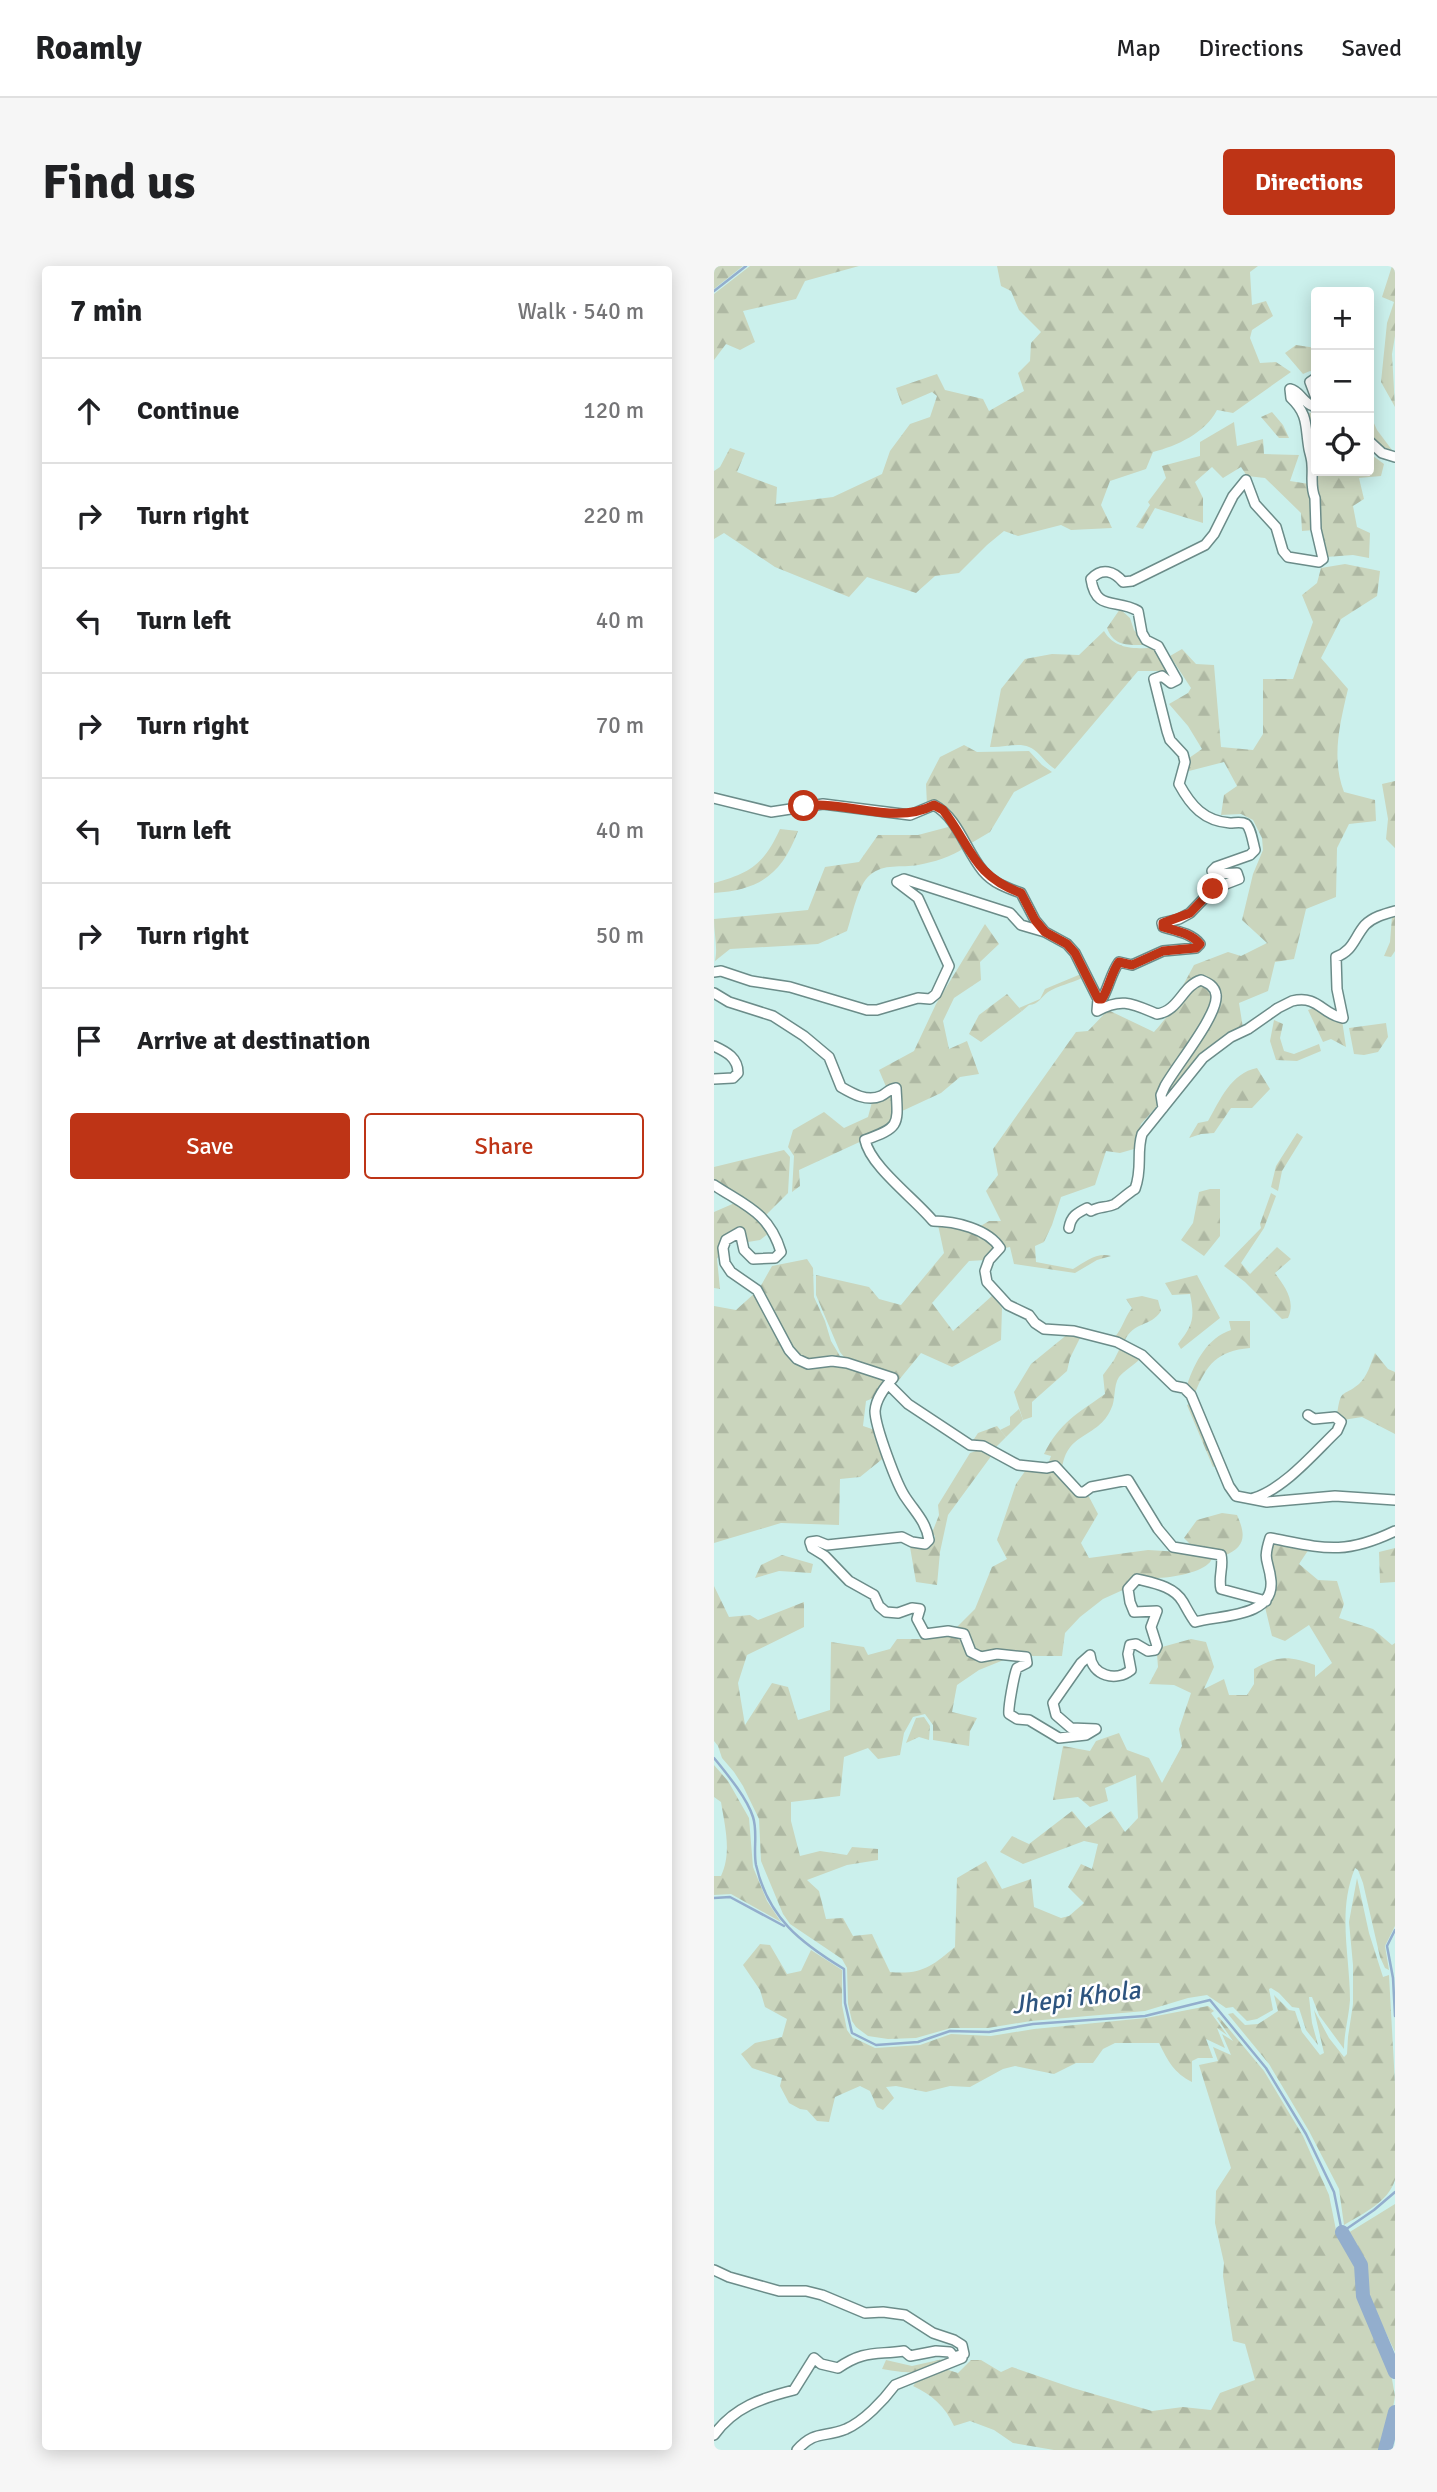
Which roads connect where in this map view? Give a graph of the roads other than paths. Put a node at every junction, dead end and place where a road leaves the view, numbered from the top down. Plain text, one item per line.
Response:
1 (1311, 405) edge
2 (1374, 446) edge
3 (1395, 457) edge
4 (714, 799) edge
5 (1395, 911) edge
6 (1045, 932) junction
7 (714, 972) edge
8 (714, 993) edge
9 (1098, 999) junction
10 (714, 1046) edge
11 (714, 1079) edge
12 (1163, 1108) junction
13 (714, 1185) edge
14 (1069, 1228) dead end
15 (888, 1384) junction
16 (1308, 1415) dead end
17 (1249, 1499) junction
18 (1395, 1500) edge
19 (1395, 1531) edge
20 (1266, 1601) junction
21 (714, 2270) edge
22 (964, 2354) junction
23 (714, 2435) edge
24 (797, 2450) edge

1 - 9 street
2 - 3 street
4 - 6 street
5 - 12 street
6 - 7 street
6 - 9 street
8 - 17 street
9 - 12 street
10 - 11 street
12 - 14 street
13 - 15 street
15 - 20 street
15 - 20 street
16 - 17 street
17 - 18 street
19 - 20 street
21 - 22 street
22 - 23 street
22 - 24 street

